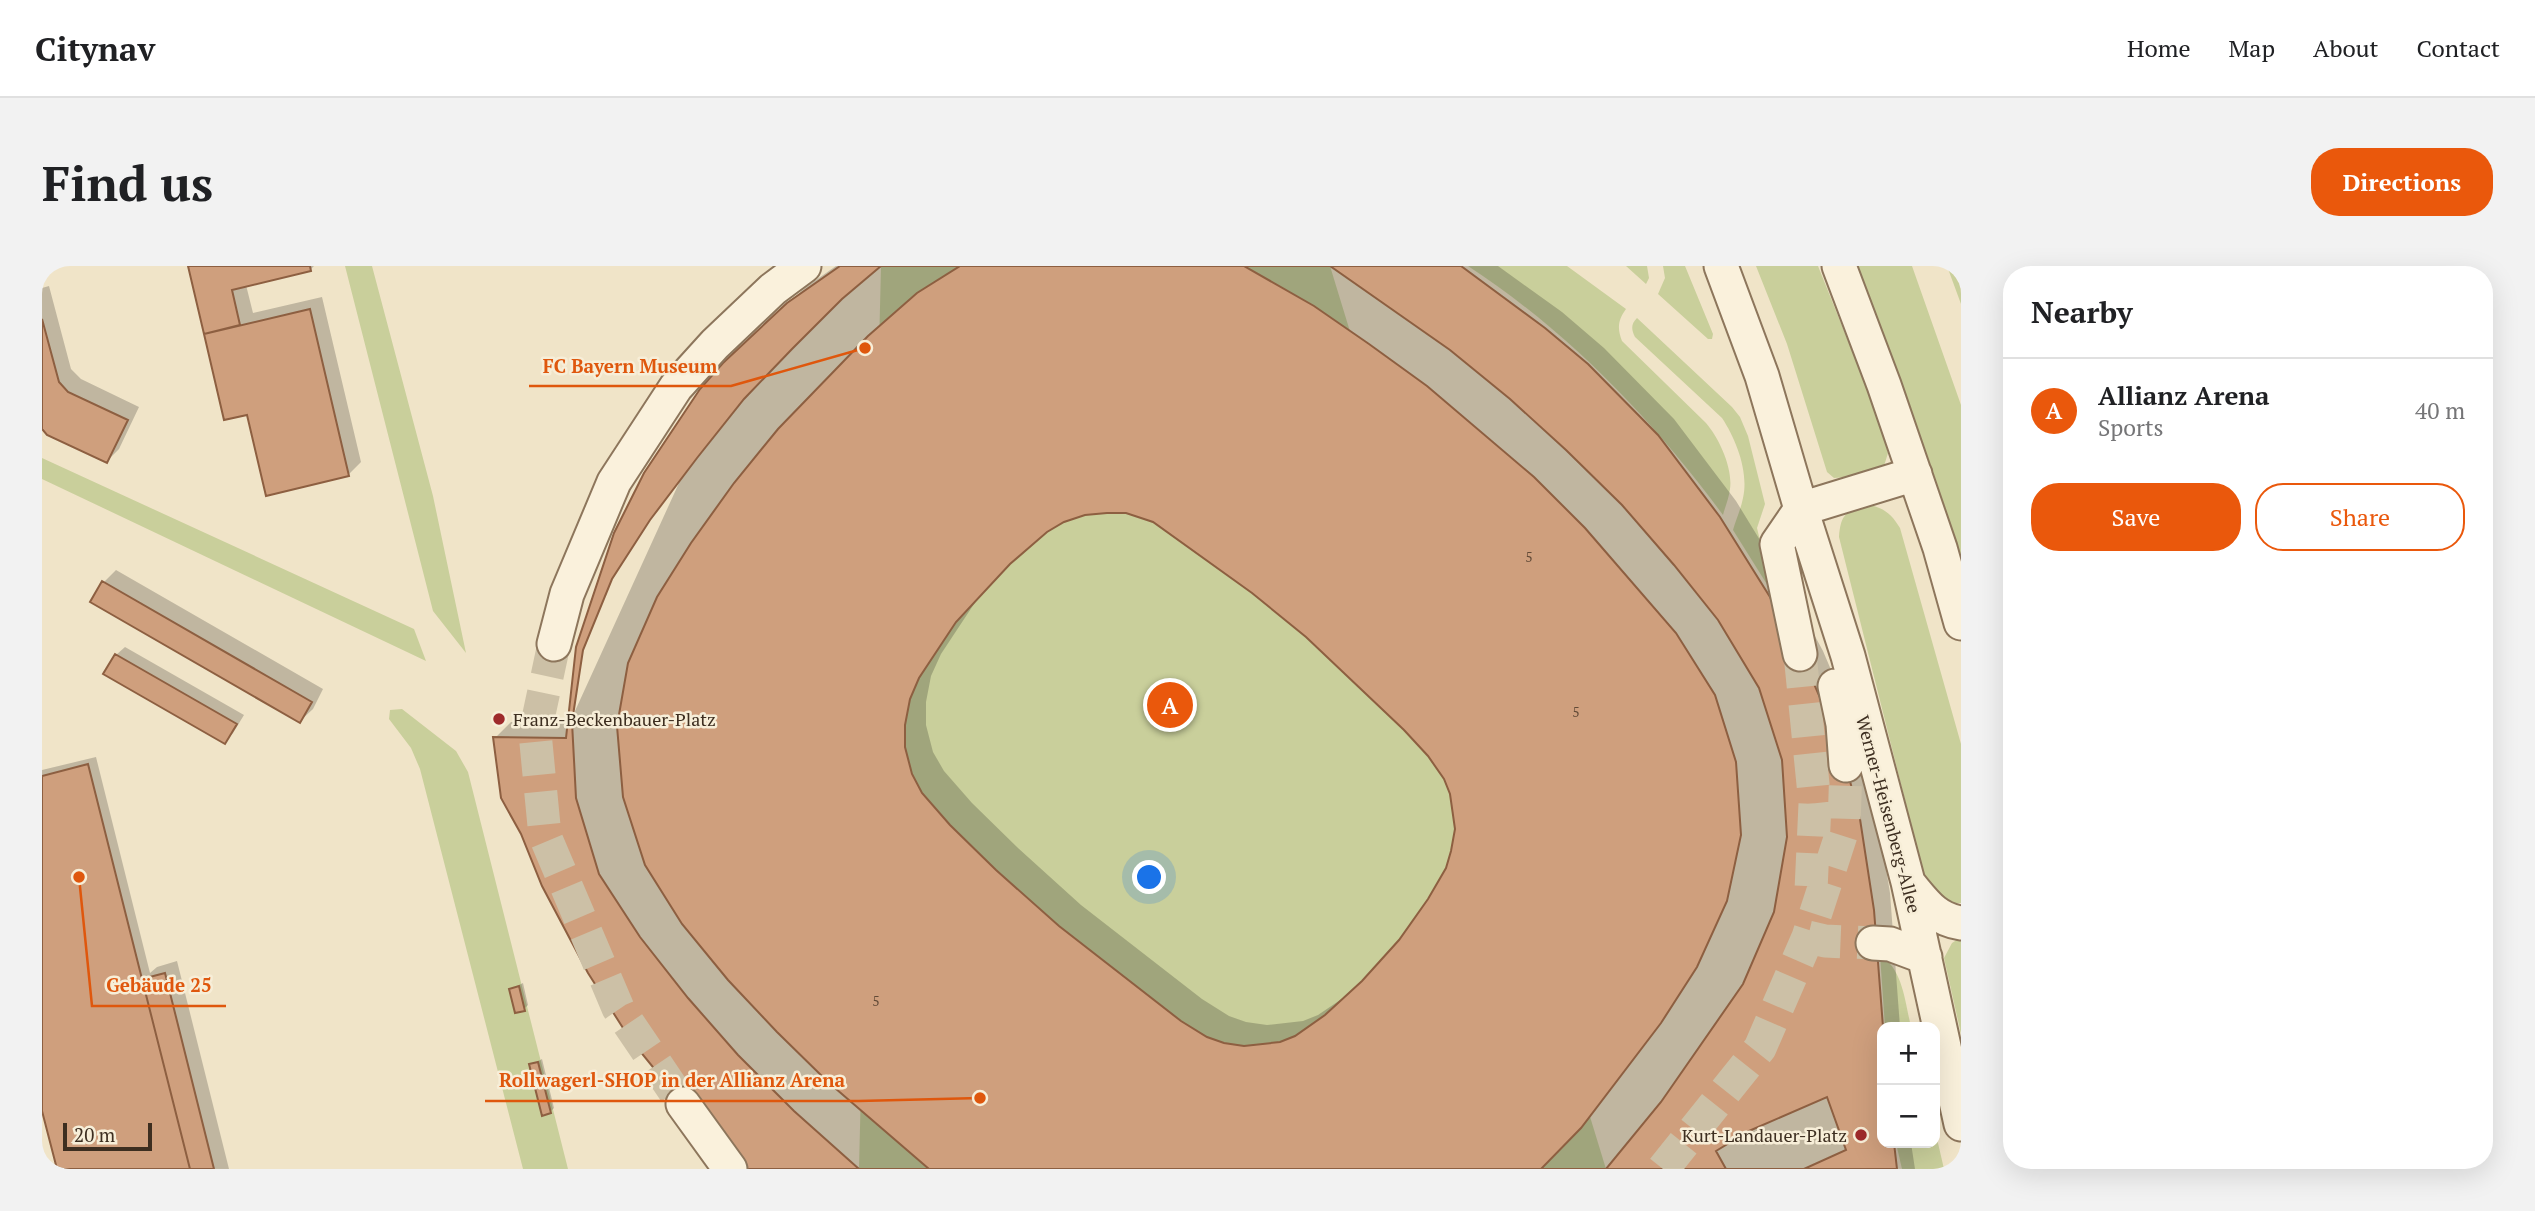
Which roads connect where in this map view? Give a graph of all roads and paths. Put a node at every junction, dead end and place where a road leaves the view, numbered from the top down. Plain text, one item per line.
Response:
1 (804, 266) edge
2 (1721, 266) edge
3 (1839, 266) edge
4 (1915, 474) junction
5 (1801, 509) junction
6 (1961, 623) edge
7 (554, 644) tunnel mouth
8 (1800, 654) tunnel mouth
9 (1848, 656) junction
10 (1846, 765) tunnel mouth
11 (1908, 882) junction
12 (1961, 923) edge
13 (1873, 943) tunnel mouth
14 (1925, 957) junction
15 (683, 1104) tunnel mouth
16 (1961, 1124) edge
17 (730, 1169) edge

1 - 7 street
2 - 5 street, Werner-Heisenberg-Allee
3 - 4 street
4 - 5 street
4 - 6 street
5 - 8 street
5 - 9 street, Werner-Heisenberg-Allee
9 - 10 street
9 - 11 street, Werner-Heisenberg-Allee
11 - 12 street
11 - 14 street, Werner-Heisenberg-Allee
13 - 14 street
14 - 16 street, Werner-Heisenberg-Allee
15 - 17 street

